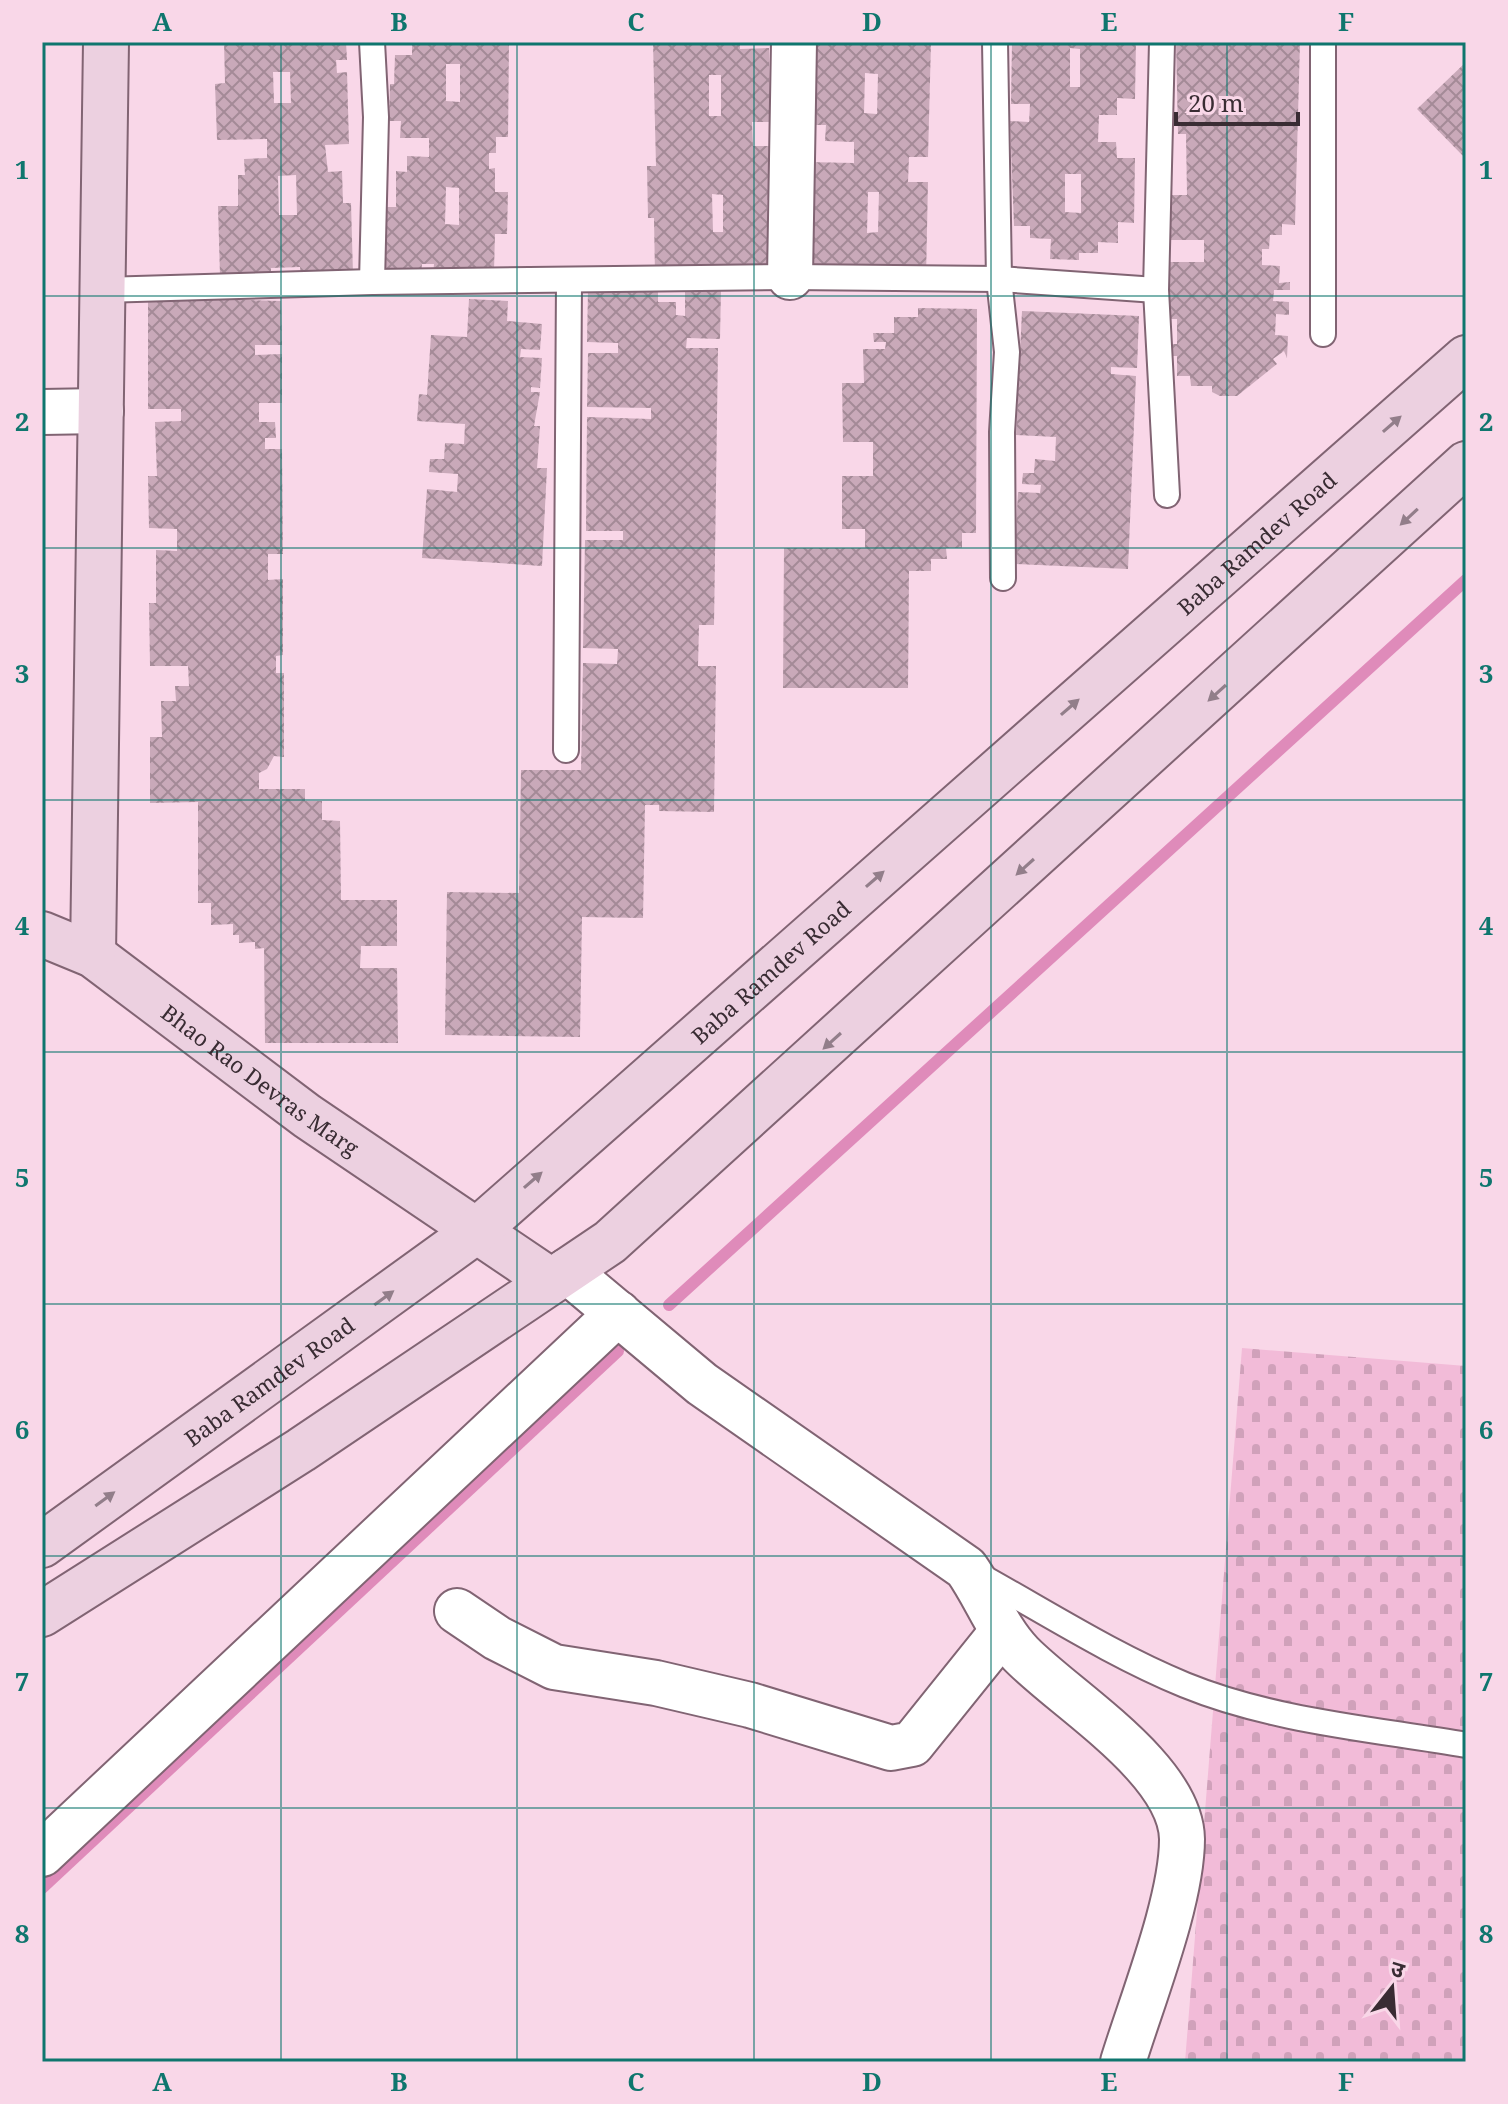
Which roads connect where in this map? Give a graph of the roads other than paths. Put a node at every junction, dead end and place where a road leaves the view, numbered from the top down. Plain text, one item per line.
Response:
1 (106, 42) edge
2 (372, 42) edge
3 (794, 42) edge
4 (995, 42) edge
5 (1162, 42) edge
6 (1323, 42) edge
7 (790, 277) junction
8 (999, 279) junction
9 (372, 282) junction
10 (569, 282) junction
11 (102, 290) junction
12 (1156, 290) junction
13 (1323, 334) dead end
14 (1466, 358) edge
15 (101, 411) junction
16 (42, 412) edge
17 (1466, 464) edge
18 (1167, 495) dead end
19 (1003, 578) dead end
20 (566, 750) dead end
21 (42, 934) edge
22 (93, 955) junction
23 (475, 1232) junction
24 (559, 1276) junction
25 (618, 1313) junction
26 (42, 1545) edge
27 (966, 1568) junction
28 (457, 1611) dead end
29 (42, 1614) edge
30 (1002, 1632) junction
31 (1466, 1745) edge
32 (42, 1854) edge
33 (1123, 2062) edge

1 - 11 street
2 - 9 lane
3 - 7 street
4 - 8 lane
5 - 12 lane
6 - 13 lane
7 - 8 lane
7 - 10 lane
8 - 12 lane
8 - 19 lane
9 - 10 lane
9 - 11 lane
10 - 20 lane
11 - 15 street
12 - 18 lane
23 -> 14 street, Baba Ramdev Road
15 - 16 street
15 - 22 street
17 -> 24 street
21 - 22 street, Bhao Rao Devras Marg
22 - 23 street, Bhao Rao Devras Marg
23 - 24 street, Bhao Rao Devras Marg
26 -> 23 street, Baba Ramdev Road
24 - 25 street
24 - 29 street
25 - 27 street
25 - 32 street
27 - 30 street
27 - 31 lane
28 - 30 street
30 - 33 street

